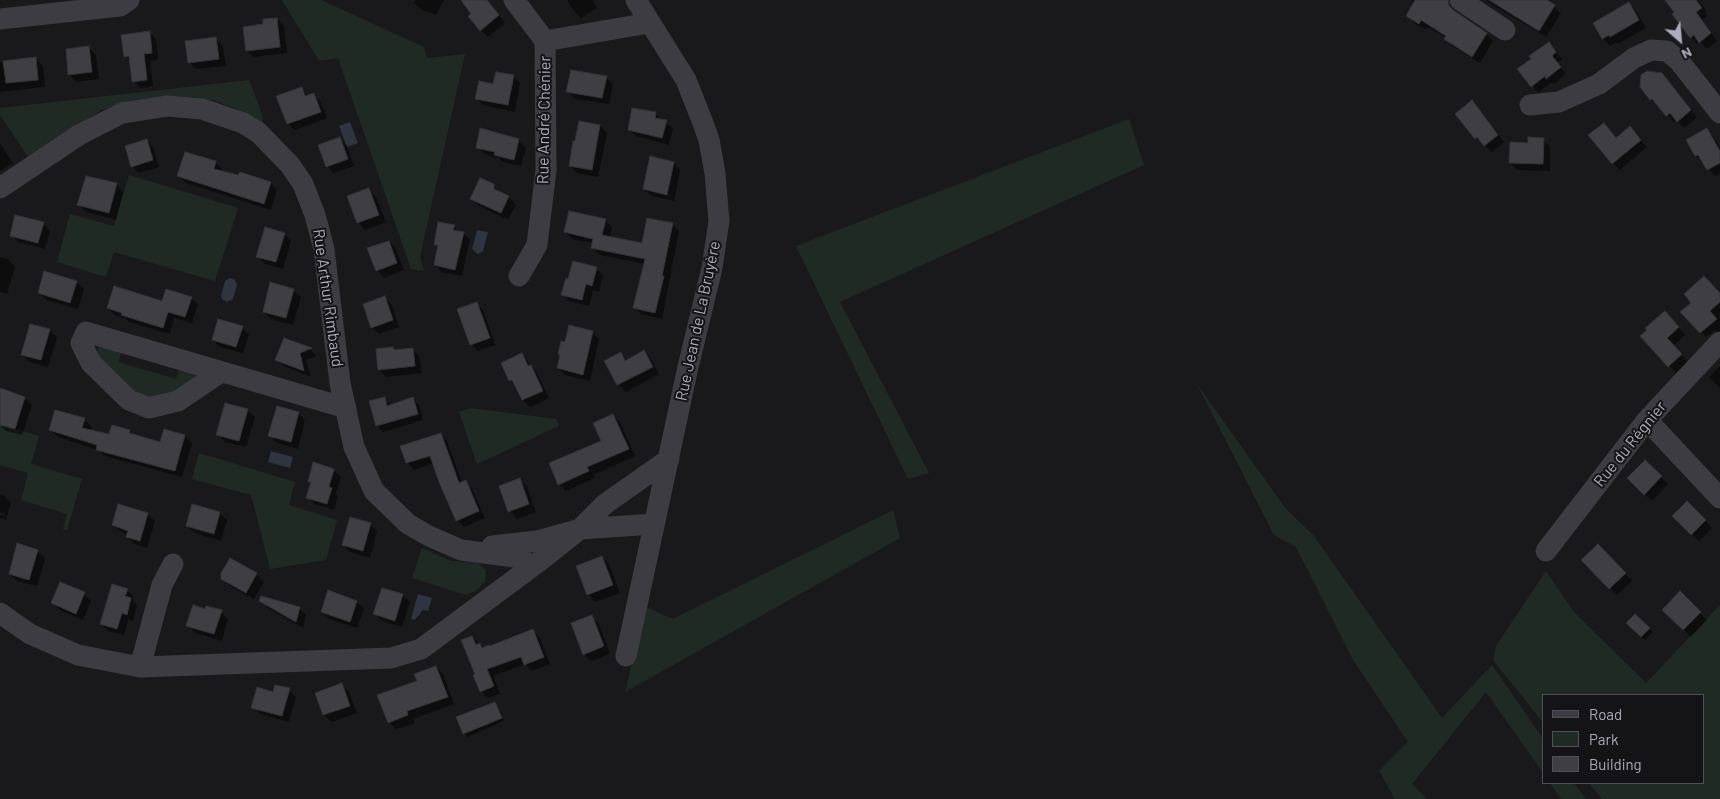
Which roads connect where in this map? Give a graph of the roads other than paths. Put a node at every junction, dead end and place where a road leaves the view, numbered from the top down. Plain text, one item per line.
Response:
1 (129, 0) edge
2 (514, 0) edge
3 (636, 0) edge
4 (1460, 0) edge
5 (5, 12) edge
6 (650, 23) junction
7 (1505, 30) dead end
8 (545, 41) junction
9 (1530, 105) dead end
10 (1720, 113) edge
11 (0, 188) edge
12 (519, 276) dead end
13 (1720, 342) edge
14 (220, 372) junction
15 (346, 408) junction
16 (1647, 420) junction
17 (669, 459) junction
18 (1720, 498) edge
19 (654, 524) junction
20 (580, 529) junction
21 (1546, 551) dead end
22 (525, 557) junction
23 (173, 564) dead end
24 (0, 614) edge
25 (626, 656) dead end
26 (140, 667) junction

1 - 5 street
2 - 8 street, Rue André Chénier
3 - 6 street, Rue Jean de La Bruyère
4 - 7 street
6 - 8 street
6 - 17 street, Rue Jean de La Bruyère
8 - 12 street, Rue André Chénier
9 - 10 street
11 - 15 street, Rue Arthur Rimbaud
13 - 16 street, Rue du Régnier
14 - 14 street
14 - 15 street
15 - 22 street, Rue Arthur Rimbaud
16 - 18 street
16 - 21 street, Rue du Régnier
17 - 19 street, Rue Jean de La Bruyère
17 - 20 street
19 - 20 street
19 - 25 street, Rue Jean de La Bruyère
20 - 22 street
22 - 26 street
23 - 26 street
24 - 26 street

